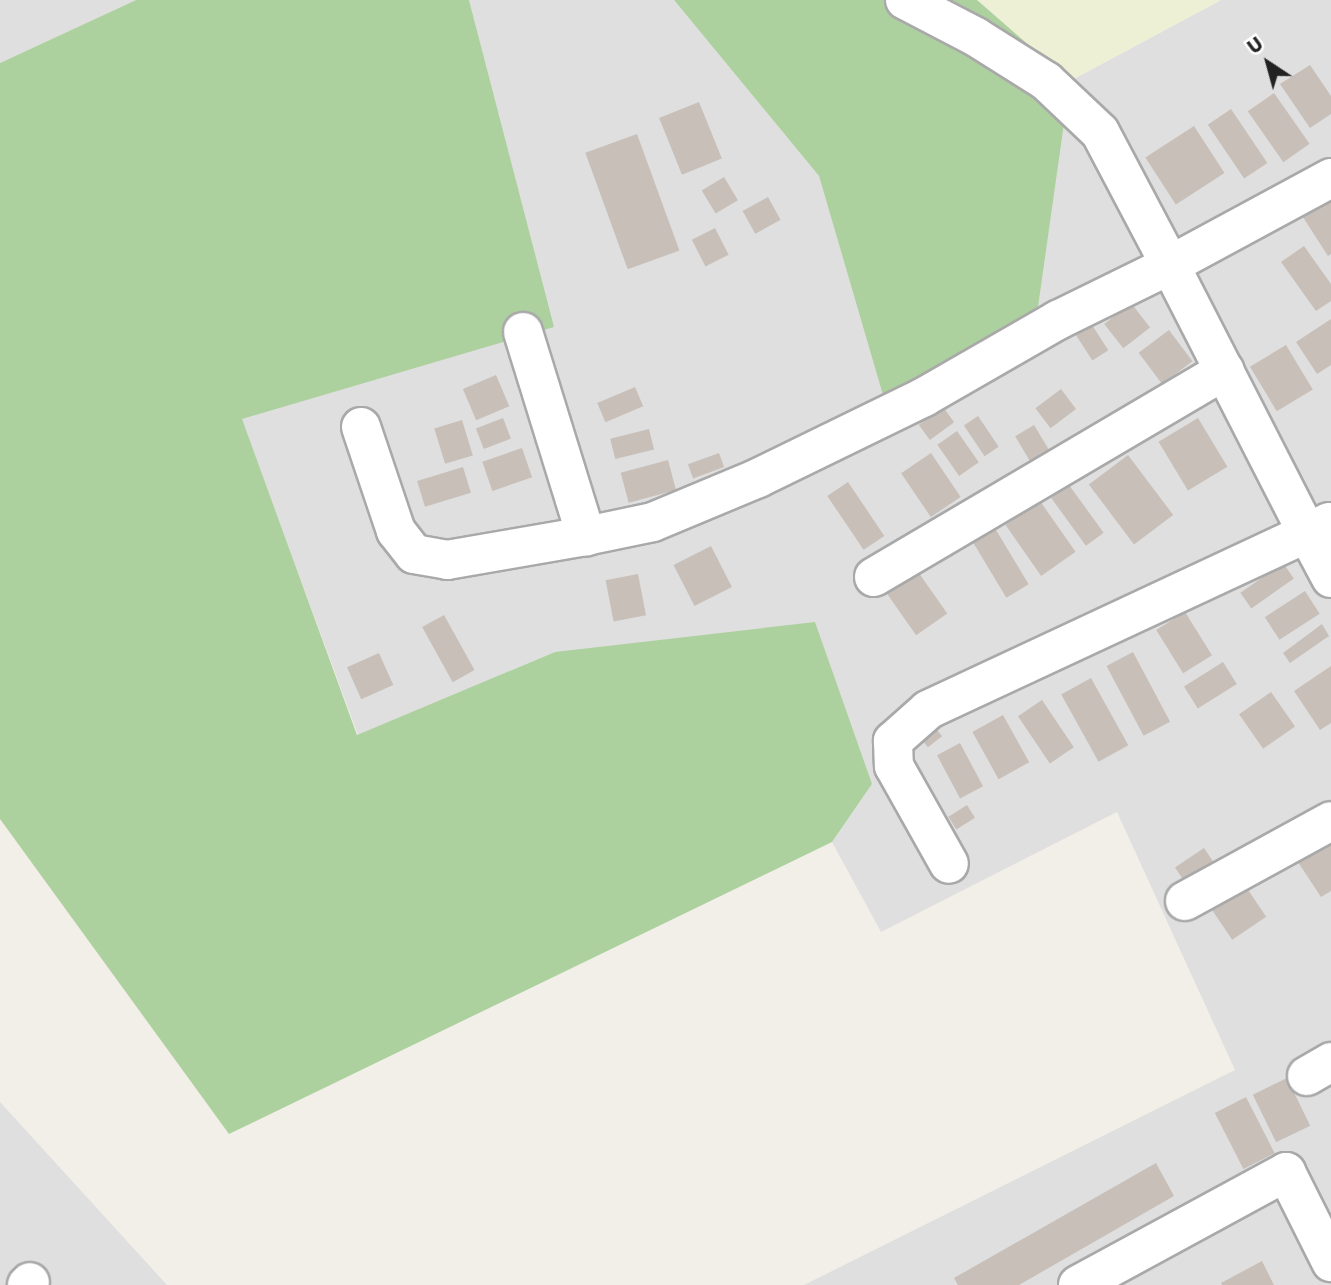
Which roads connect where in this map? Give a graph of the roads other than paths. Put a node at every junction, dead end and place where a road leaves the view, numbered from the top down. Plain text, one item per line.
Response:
1 (905, 0) edge
2 (1331, 178) edge
3 (1170, 265) junction
4 (523, 332) dead end
5 (1225, 370) junction
6 (361, 427) dead end
7 (1319, 527) edge
8 (586, 536) junction
9 (874, 577) dead end
10 (1331, 578) edge
11 (1331, 821) edge
12 (949, 864) dead end
13 (1185, 901) dead end
14 (1331, 1262) edge
15 (1093, 1282) edge

1 - 3 street
2 - 3 street
3 - 5 street
3 - 8 street
4 - 8 street
5 - 7 street
5 - 9 street
6 - 8 street
7 - 10 street
7 - 12 street
11 - 13 street
14 - 15 street

